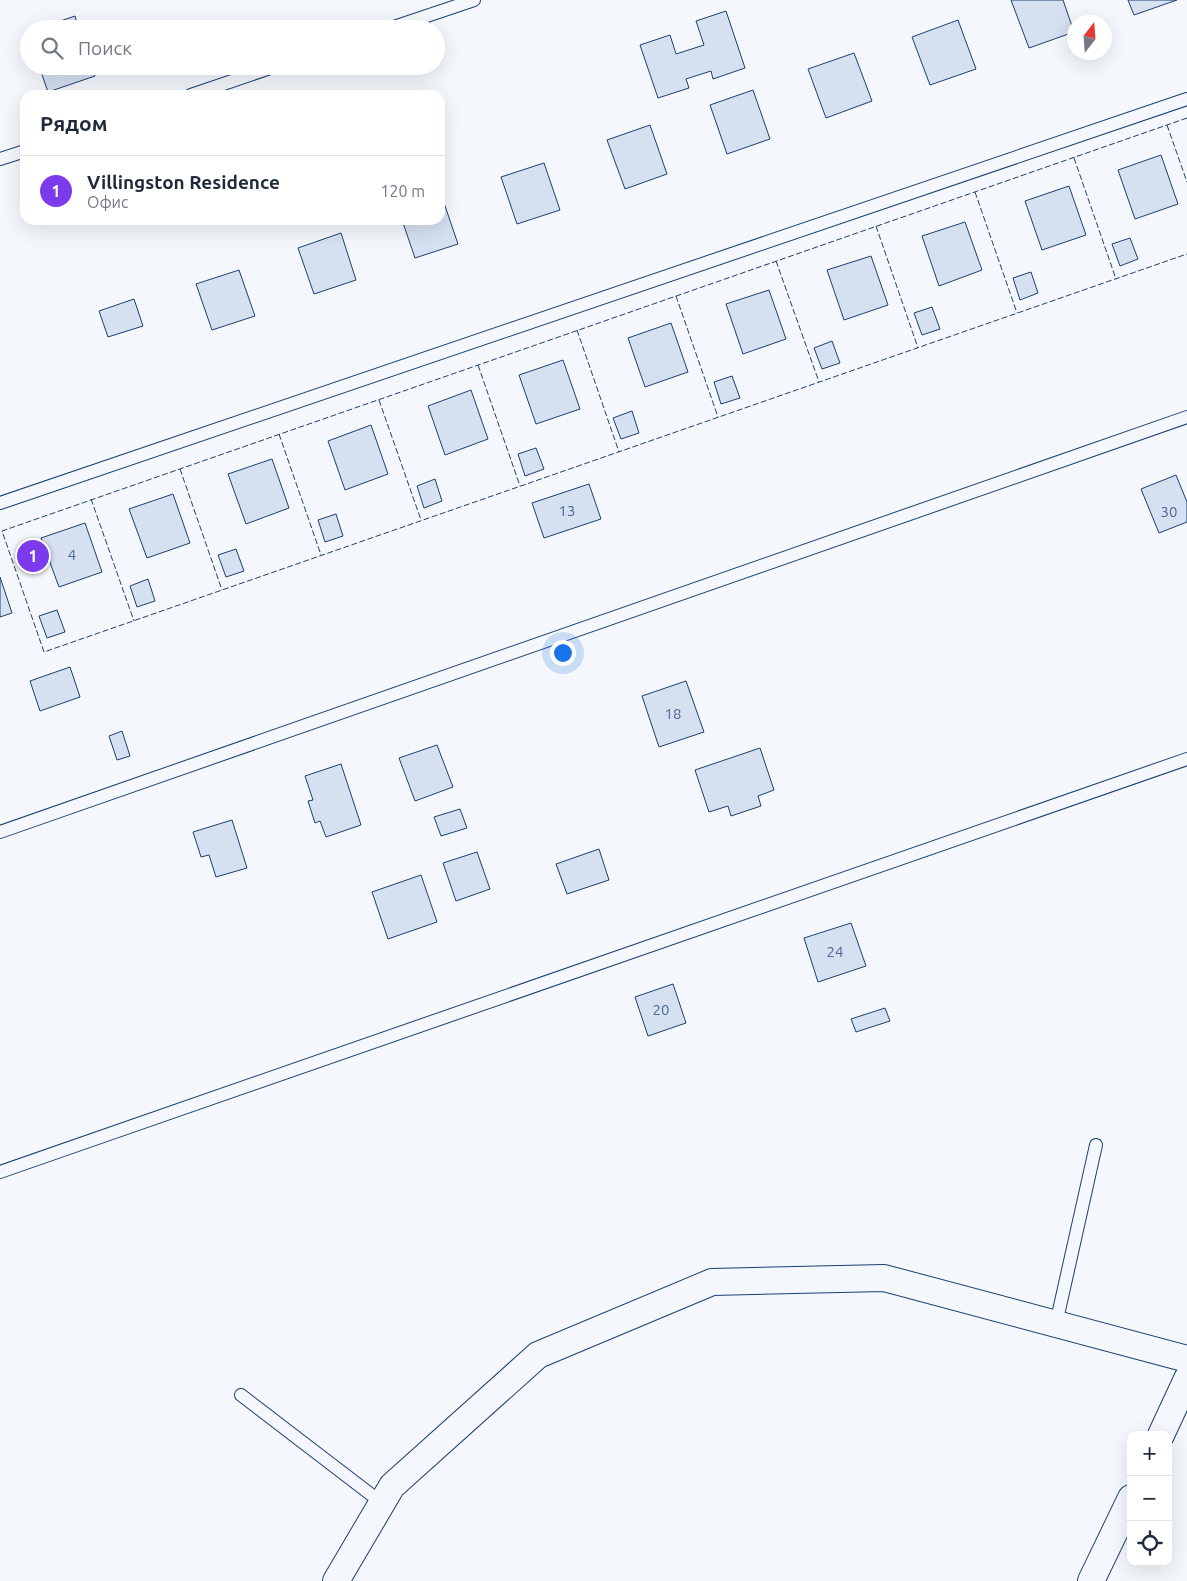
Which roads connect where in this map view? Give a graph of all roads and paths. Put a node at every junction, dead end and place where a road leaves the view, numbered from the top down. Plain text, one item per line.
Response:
1 (474, 0) edge
2 (415, 20) edge
3 (250, 75) edge
4 (206, 90) edge
5 (1187, 98) edge
6 (20, 153) edge
7 (0, 159) edge
8 (1187, 417) edge
9 (0, 504) edge
10 (1187, 759) edge
11 (0, 832) edge
12 (1096, 1145) dead end
13 (0, 1172) edge
14 (1056, 1324) junction
15 (1187, 1359) edge
16 (1187, 1380) edge
17 (241, 1395) dead end
18 (1163, 1431) edge
19 (382, 1503) junction
20 (1127, 1506) edge
21 (336, 1581) edge
22 (1091, 1581) edge

1 - 2 lane
3 - 4 lane
5 - 9 lane
6 - 7 lane
8 - 11 lane
10 - 13 lane
12 - 14 lane
14 - 15 street
14 - 19 street
16 - 18 street
17 - 19 lane
19 - 21 street
20 - 22 street

